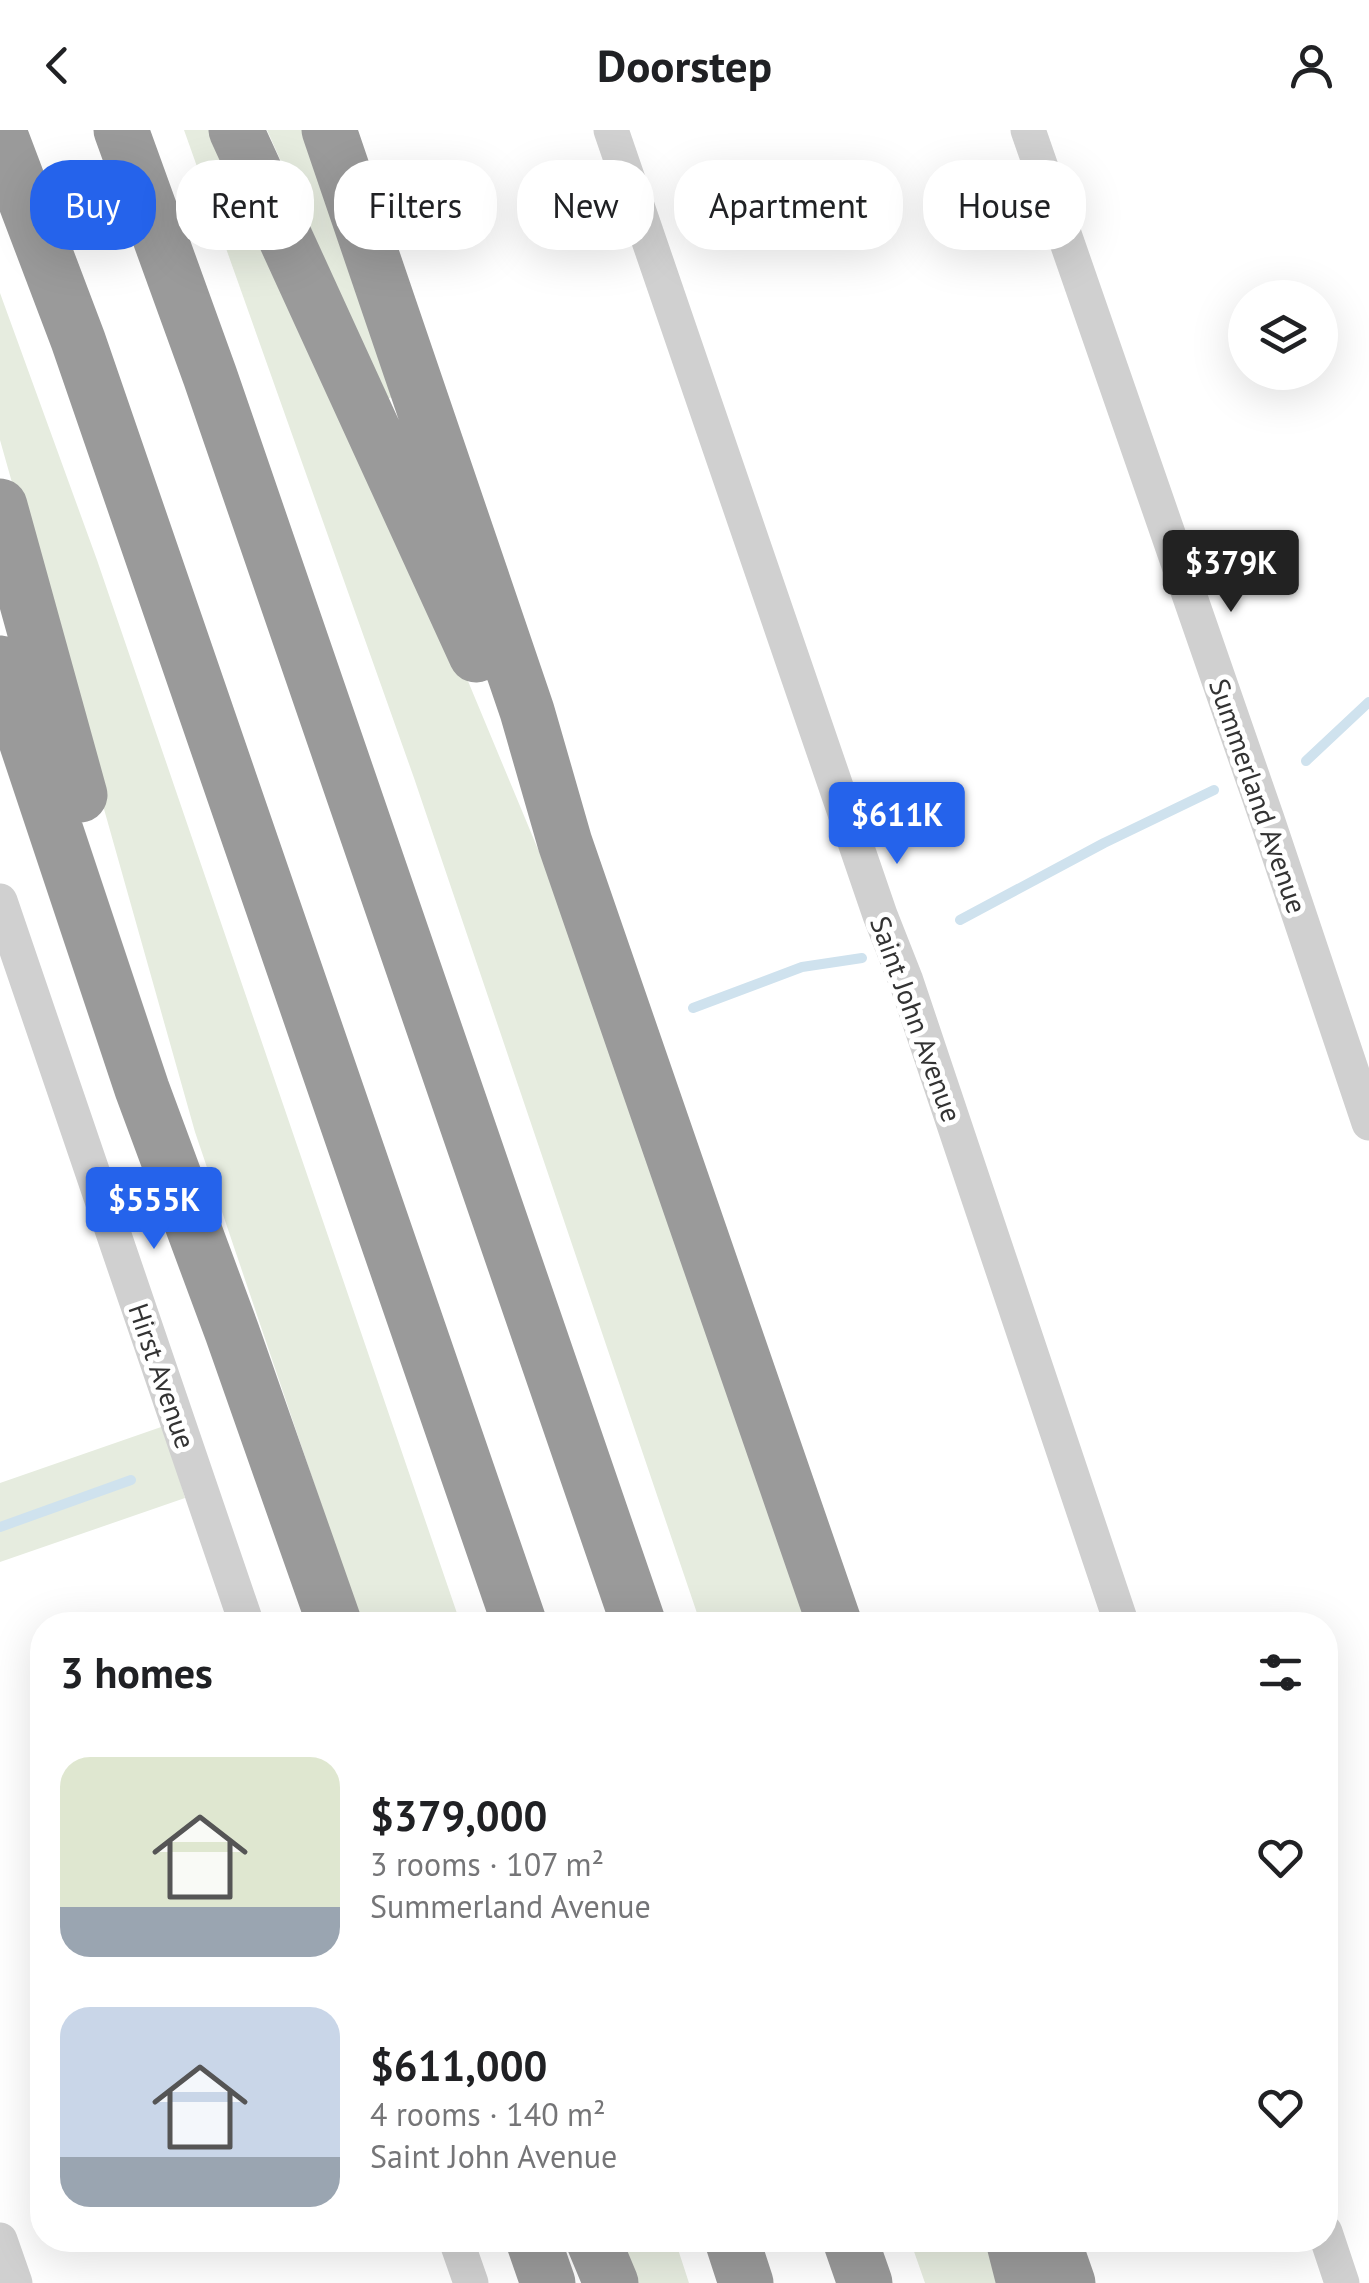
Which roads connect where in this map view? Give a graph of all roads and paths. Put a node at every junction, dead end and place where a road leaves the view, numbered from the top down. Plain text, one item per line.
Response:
1 (120, 130) edge
2 (236, 130) edge
3 (329, 130) edge
4 (611, 130) edge
5 (1028, 130) edge
6 (0, 134) edge
7 (0, 506) edge
8 (0, 664) edge
9 (565, 843) junction
10 (0, 901) edge
11 (1369, 1123) edge
12 (232, 1332) junction
13 (243, 1612) edge
14 (330, 1612) edge
15 (516, 1612) edge
16 (634, 1612) edge
17 (831, 1612) edge
18 (1118, 1612) edge
19 (0, 2240) edge
20 (460, 2252) edge
21 (537, 2252) edge
22 (598, 2252) edge
23 (736, 2252) edge
24 (854, 2252) edge
25 (1016, 2252) edge
26 (1057, 2252) edge
27 (1332, 2252) edge
28 (14, 2283) edge
29 (471, 2283) edge
30 (548, 2283) edge
31 (611, 2283) edge
32 (746, 2283) edge
33 (865, 2283) edge
34 (1024, 2283) edge
35 (1068, 2283) edge
36 (1342, 2283) edge

1 - 16 highway
2 - 9 highway
3 - 9 highway
4 - 18 street, Saint John Avenue
5 - 11 street, Summerland Avenue
6 - 15 highway
7 - 12 highway
8 - 12 highway
9 - 17 highway
10 - 13 street, Hirst Avenue
12 - 14 highway
19 - 28 street
20 - 29 street
21 - 30 highway
22 - 31 highway
23 - 32 highway
24 - 33 highway
25 - 34 highway
26 - 35 highway
27 - 36 street

